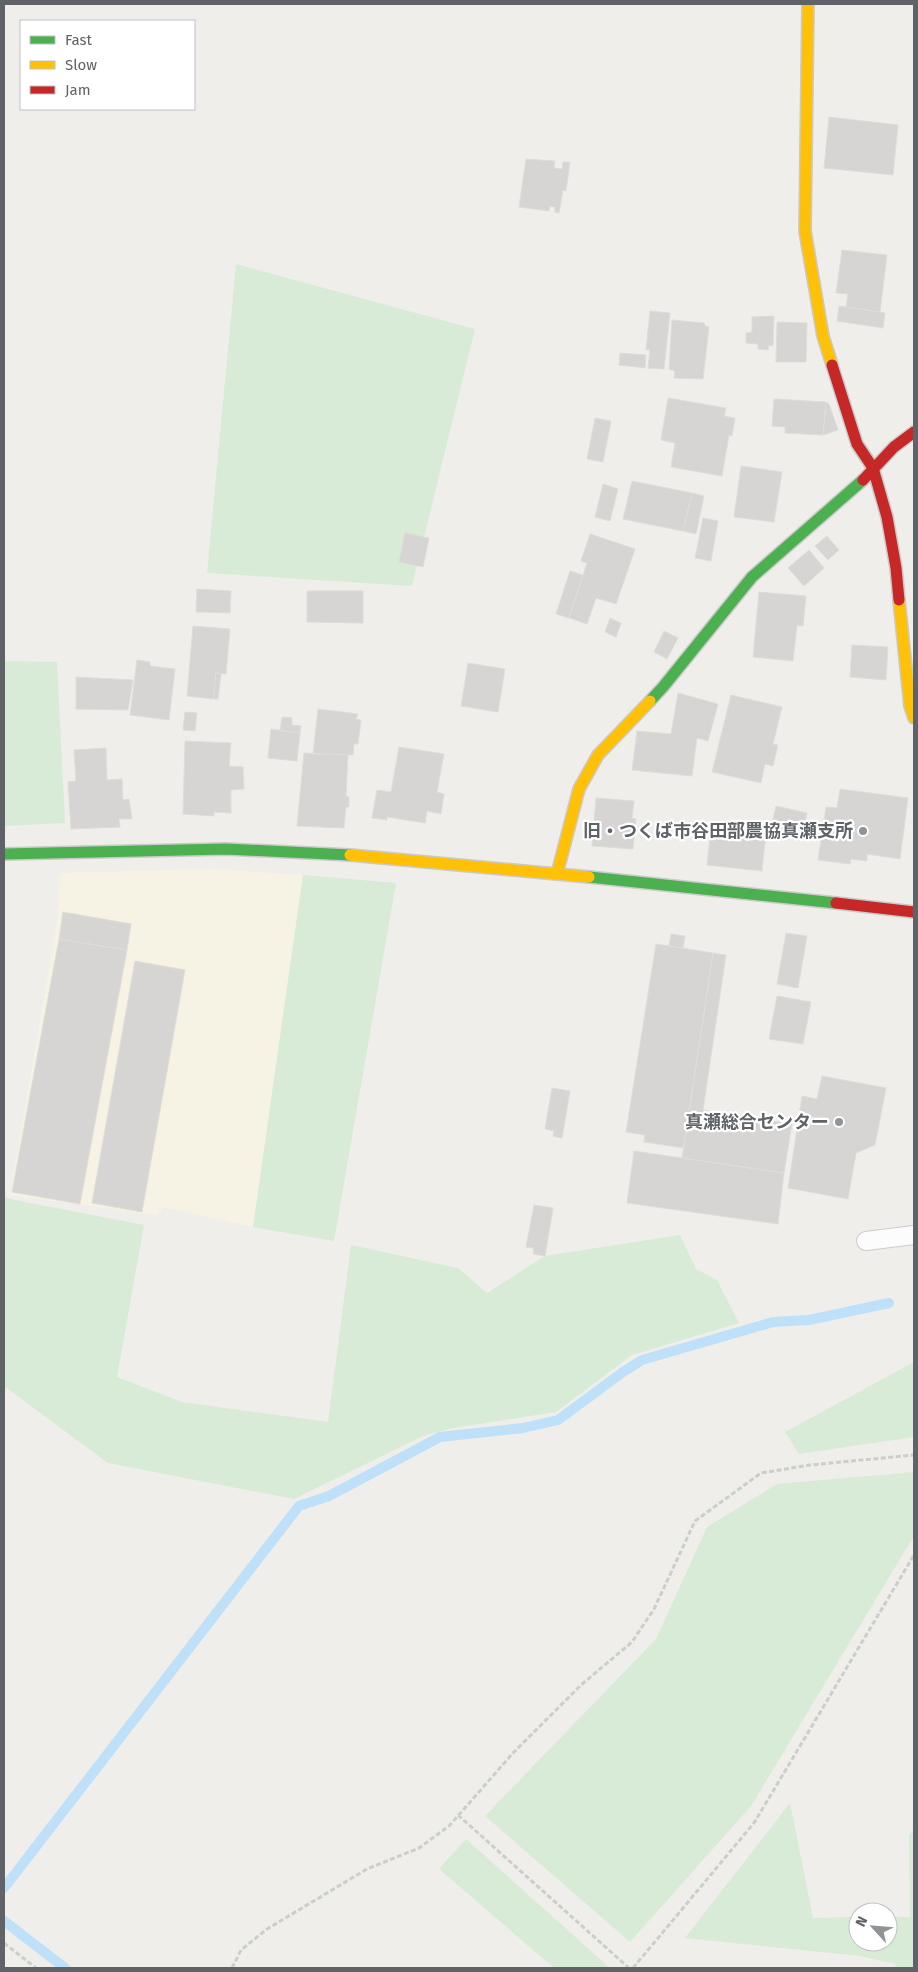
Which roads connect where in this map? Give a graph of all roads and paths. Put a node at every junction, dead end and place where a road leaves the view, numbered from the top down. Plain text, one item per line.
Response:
1 (808, 4) edge
2 (914, 432) edge
3 (873, 468) junction
4 (914, 718) edge
5 (4, 854) edge
6 (557, 874) junction
7 (914, 912) edge
8 (914, 1235) edge
9 (866, 1242) dead end
10 (914, 1455) edge
11 (914, 1555) edge
12 (458, 1815) junction
13 (4, 1943) edge
14 (36, 1968) edge
15 (232, 1968) edge
16 (629, 1968) edge
17 (633, 1968) edge

1 - 3 street
2 - 3 street
3 - 4 street
3 - 6 street
5 - 6 street
6 - 7 street
8 - 9 lane
10 - 12 path
11 - 17 path
12 - 15 path
12 - 16 path
13 - 14 path

